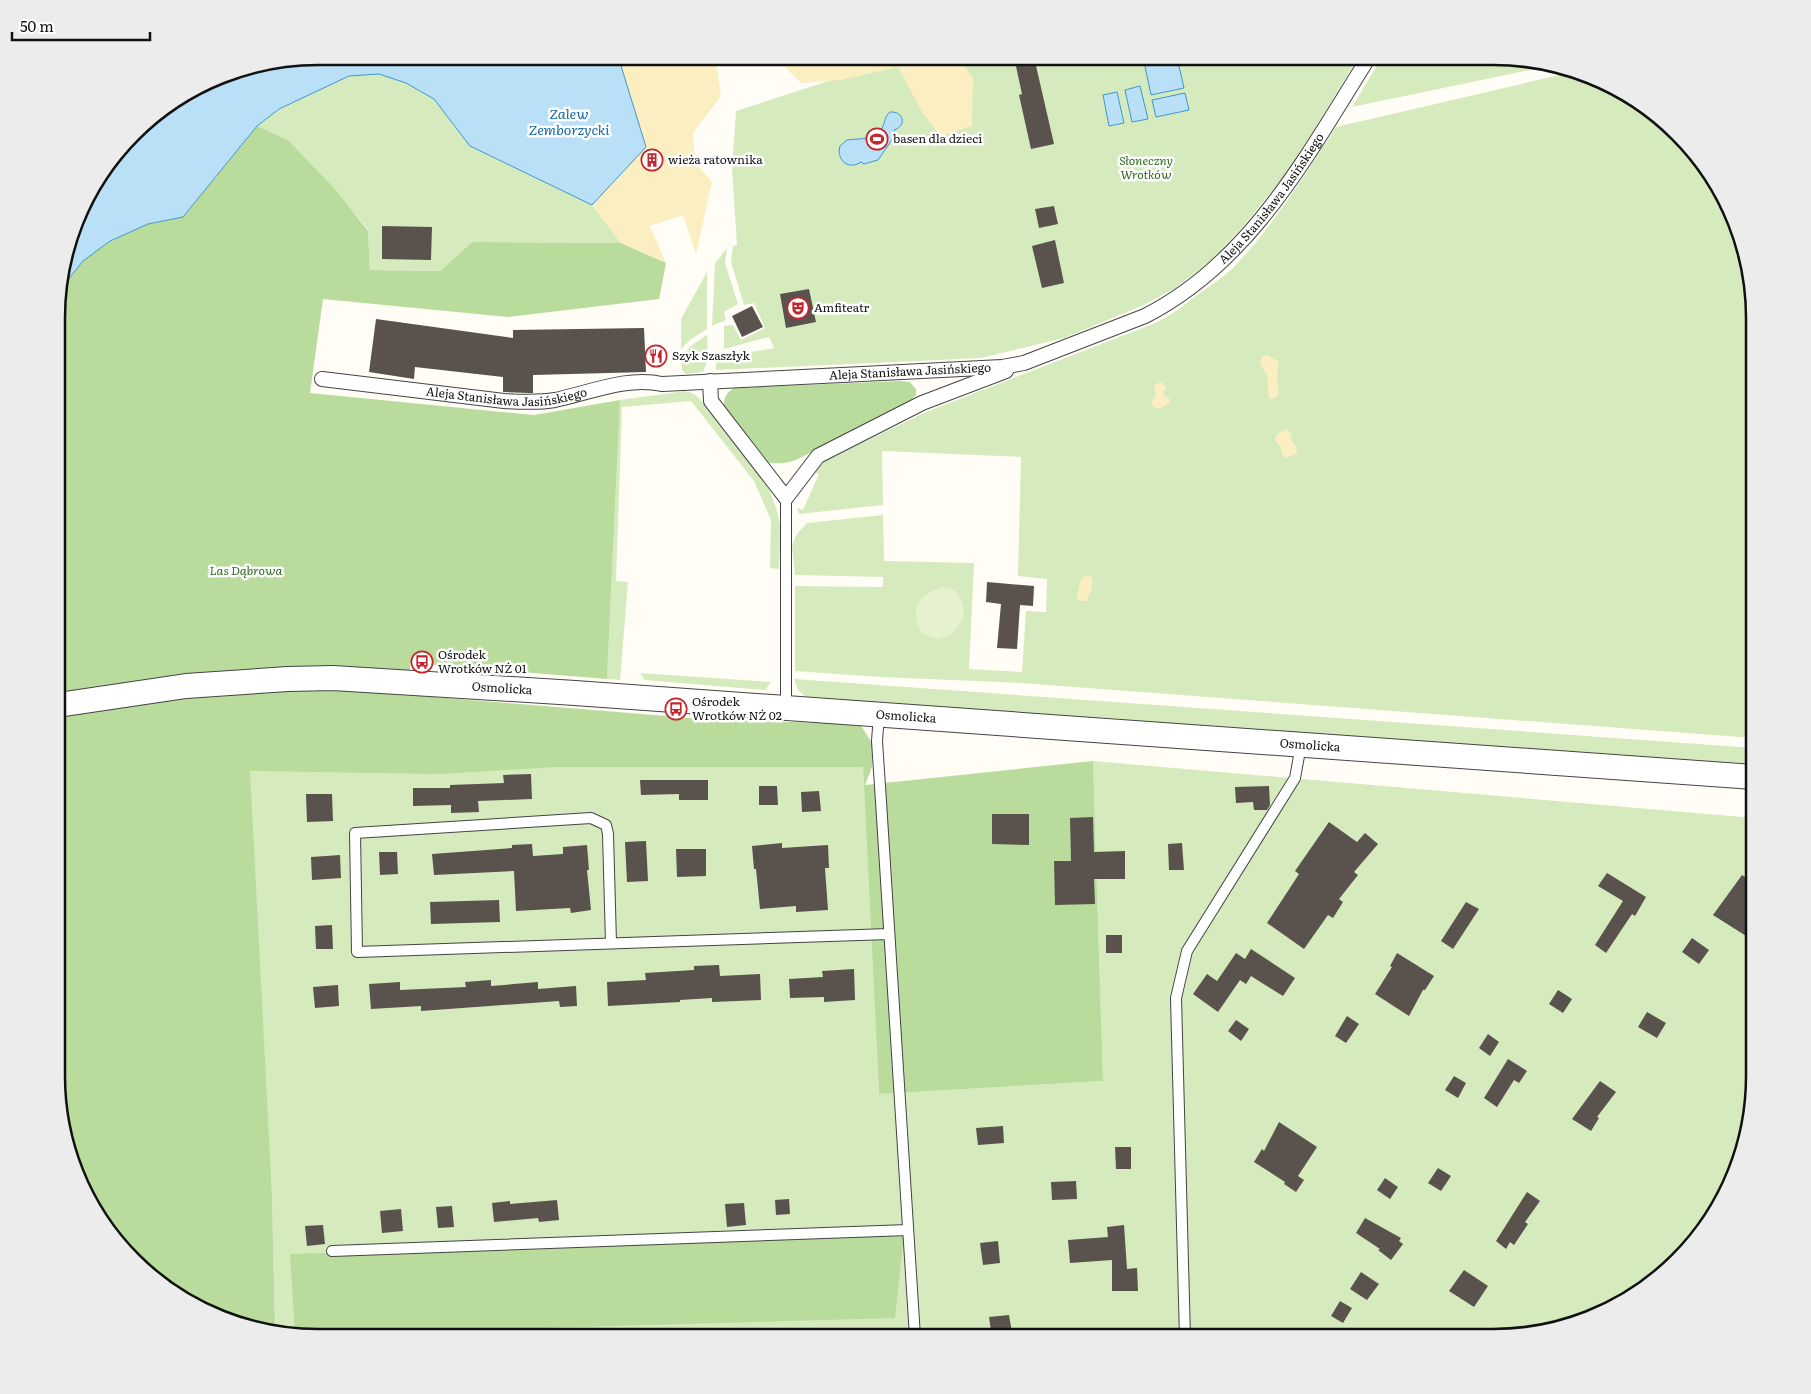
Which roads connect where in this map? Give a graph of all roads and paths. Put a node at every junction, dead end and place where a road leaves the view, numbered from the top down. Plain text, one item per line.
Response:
1 (1364, 65) edge
2 (1024, 363) junction
3 (322, 379) dead end
4 (710, 381) junction
5 (786, 498) junction
6 (65, 703) edge
7 (786, 708) junction
8 (879, 715) junction
9 (1301, 746) junction
10 (1746, 776) edge
11 (889, 934) junction
12 (611, 943) junction
13 (908, 1230) junction
14 (332, 1251) dead end
15 (914, 1329) edge
16 (1185, 1329) edge

1 - 2 street, Aleja Stanisława Jasińskiego
2 - 4 street, Aleja Stanisława Jasińskiego
2 - 5 street
3 - 4 street, Aleja Stanisława Jasińskiego
4 - 5 street
5 - 7 lane
6 - 7 street, Osmolicka
7 - 8 street, Osmolicka
8 - 9 street, Osmolicka
8 - 11 lane
9 - 10 street, Osmolicka
9 - 16 lane
11 - 12 lane
11 - 13 lane
12 - 12 lane
13 - 14 lane
13 - 15 lane

